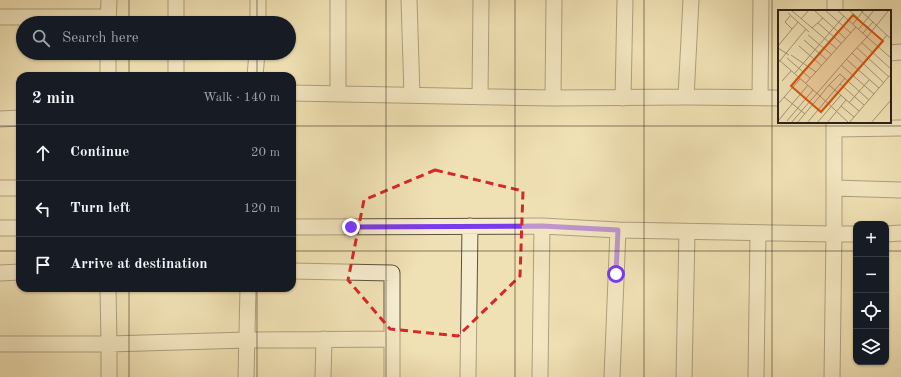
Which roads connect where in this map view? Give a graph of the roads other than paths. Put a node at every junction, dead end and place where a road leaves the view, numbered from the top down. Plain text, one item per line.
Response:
1 (109, 0) edge
2 (176, 0) edge
3 (258, 0) edge
4 (338, 0) edge
5 (409, 0) edge
6 (481, 0) edge
7 (554, 0) edge
8 (625, 0) edge
9 (692, 0) edge
10 (761, 0) edge
11 (108, 16) edge
12 (176, 16) edge
13 (258, 16) edge
14 (0, 17) edge
15 (16, 17) edge
16 (901, 52) edge
17 (891, 53) edge
18 (108, 60) edge
19 (176, 60) edge
20 (256, 60) edge
21 (108, 72) edge
22 (176, 72) edge
23 (255, 72) edge
24 (296, 92) edge
25 (338, 94) junction
26 (412, 95) junction
27 (686, 96) junction
28 (480, 97) junction
29 (760, 97) junction
30 (553, 98) junction
31 (623, 98) junction
32 (778, 98) edge
33 (16, 118) edge
34 (0, 119) edge
35 (834, 126) edge
36 (901, 128) edge
37 (0, 188) edge
38 (16, 188) edge
39 (834, 188) junction
40 (901, 190) edge
41 (470, 226) junction
42 (542, 226) junction
43 (296, 227) edge
44 (0, 228) edge
45 (16, 228) edge
46 (618, 230) junction
47 (687, 232) junction
48 (758, 233) junction
49 (901, 233) edge
50 (834, 234) junction
51 (853, 234) edge
52 (889, 234) edge
53 (296, 271) edge
54 (0, 272) edge
55 (16, 272) edge
56 (108, 292) edge
57 (248, 292) edge
58 (324, 339) junction
59 (392, 339) junction
60 (247, 340) junction
61 (0, 344) edge
62 (110, 344) junction
63 (109, 377) edge
64 (246, 377) edge
65 (324, 377) edge
66 (392, 377) edge
67 (468, 377) edge
68 (540, 377) edge
69 (612, 377) edge
70 (684, 377) edge
71 (756, 377) edge
72 (832, 377) edge

1 - 11 street
2 - 12 street
3 - 13 street
4 - 25 street
5 - 26 street
6 - 28 street
7 - 30 street
8 - 31 street
9 - 27 street
10 - 29 street
14 - 15 street
16 - 17 street
18 - 21 street
19 - 22 street
20 - 23 street
24 - 25 street
25 - 26 street
26 - 28 street
27 - 29 street
27 - 31 street
28 - 30 street
29 - 32 street
30 - 31 street
33 - 34 street
35 - 36 street
35 - 39 street
37 - 38 street
39 - 40 street
39 - 50 street
41 - 42 street
41 - 43 street
41 - 67 street
42 - 46 street
42 - 68 street
44 - 45 street
46 - 47 street
46 - 69 street
47 - 48 street
47 - 70 street
48 - 50 street
48 - 71 street
49 - 52 street
50 - 51 street
50 - 72 street
53 - 59 street
54 - 55 street
56 - 62 street
57 - 60 street
58 - 59 street
58 - 60 street
58 - 65 street
59 - 66 street
60 - 62 street
60 - 64 street
61 - 62 street
62 - 63 street

